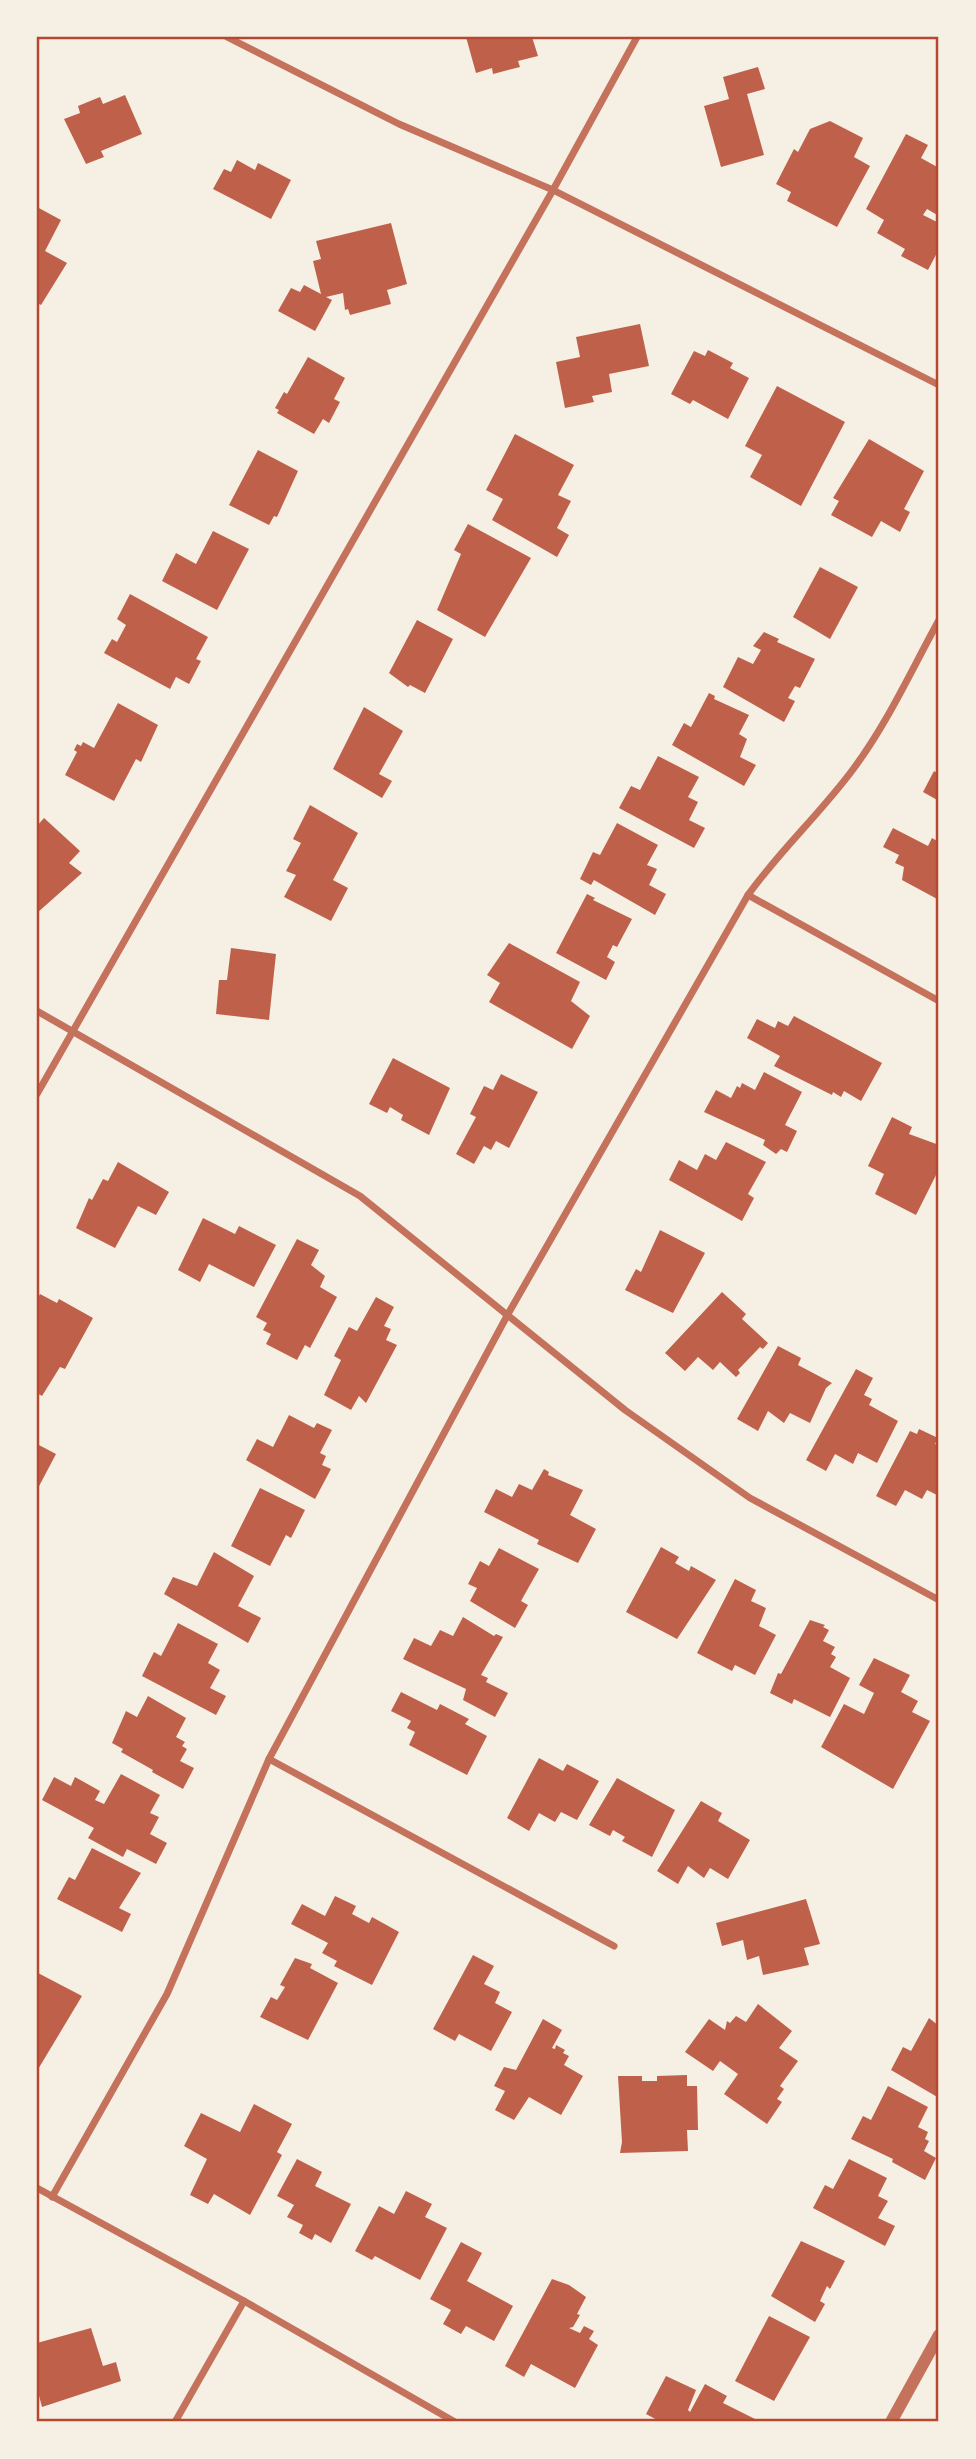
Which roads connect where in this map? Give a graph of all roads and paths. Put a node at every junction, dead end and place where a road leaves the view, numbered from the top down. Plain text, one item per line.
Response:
1 (227, 37) edge
2 (637, 37) edge
3 (553, 190) junction
4 (939, 385) edge
5 (939, 620) edge
6 (748, 895) junction
7 (939, 1001) edge
8 (37, 1012) edge
9 (72, 1030) junction
10 (37, 1094) edge
11 (508, 1314) junction
12 (939, 1600) edge
13 (269, 1759) junction
14 (614, 1946) dead end
15 (37, 2188) edge
16 (52, 2197) junction
17 (244, 2301) junction
18 (939, 2335) edge
19 (175, 2422) edge
20 (455, 2422) edge
21 (891, 2422) edge

1 - 3 street
2 - 3 street
3 - 4 street
3 - 9 street
5 - 6 street
6 - 7 street
6 - 11 street
8 - 9 street
9 - 10 street
9 - 11 street
11 - 12 street
11 - 13 street
13 - 14 street
13 - 16 street
15 - 16 street
16 - 17 street
17 - 19 street
17 - 20 street
18 - 21 street

